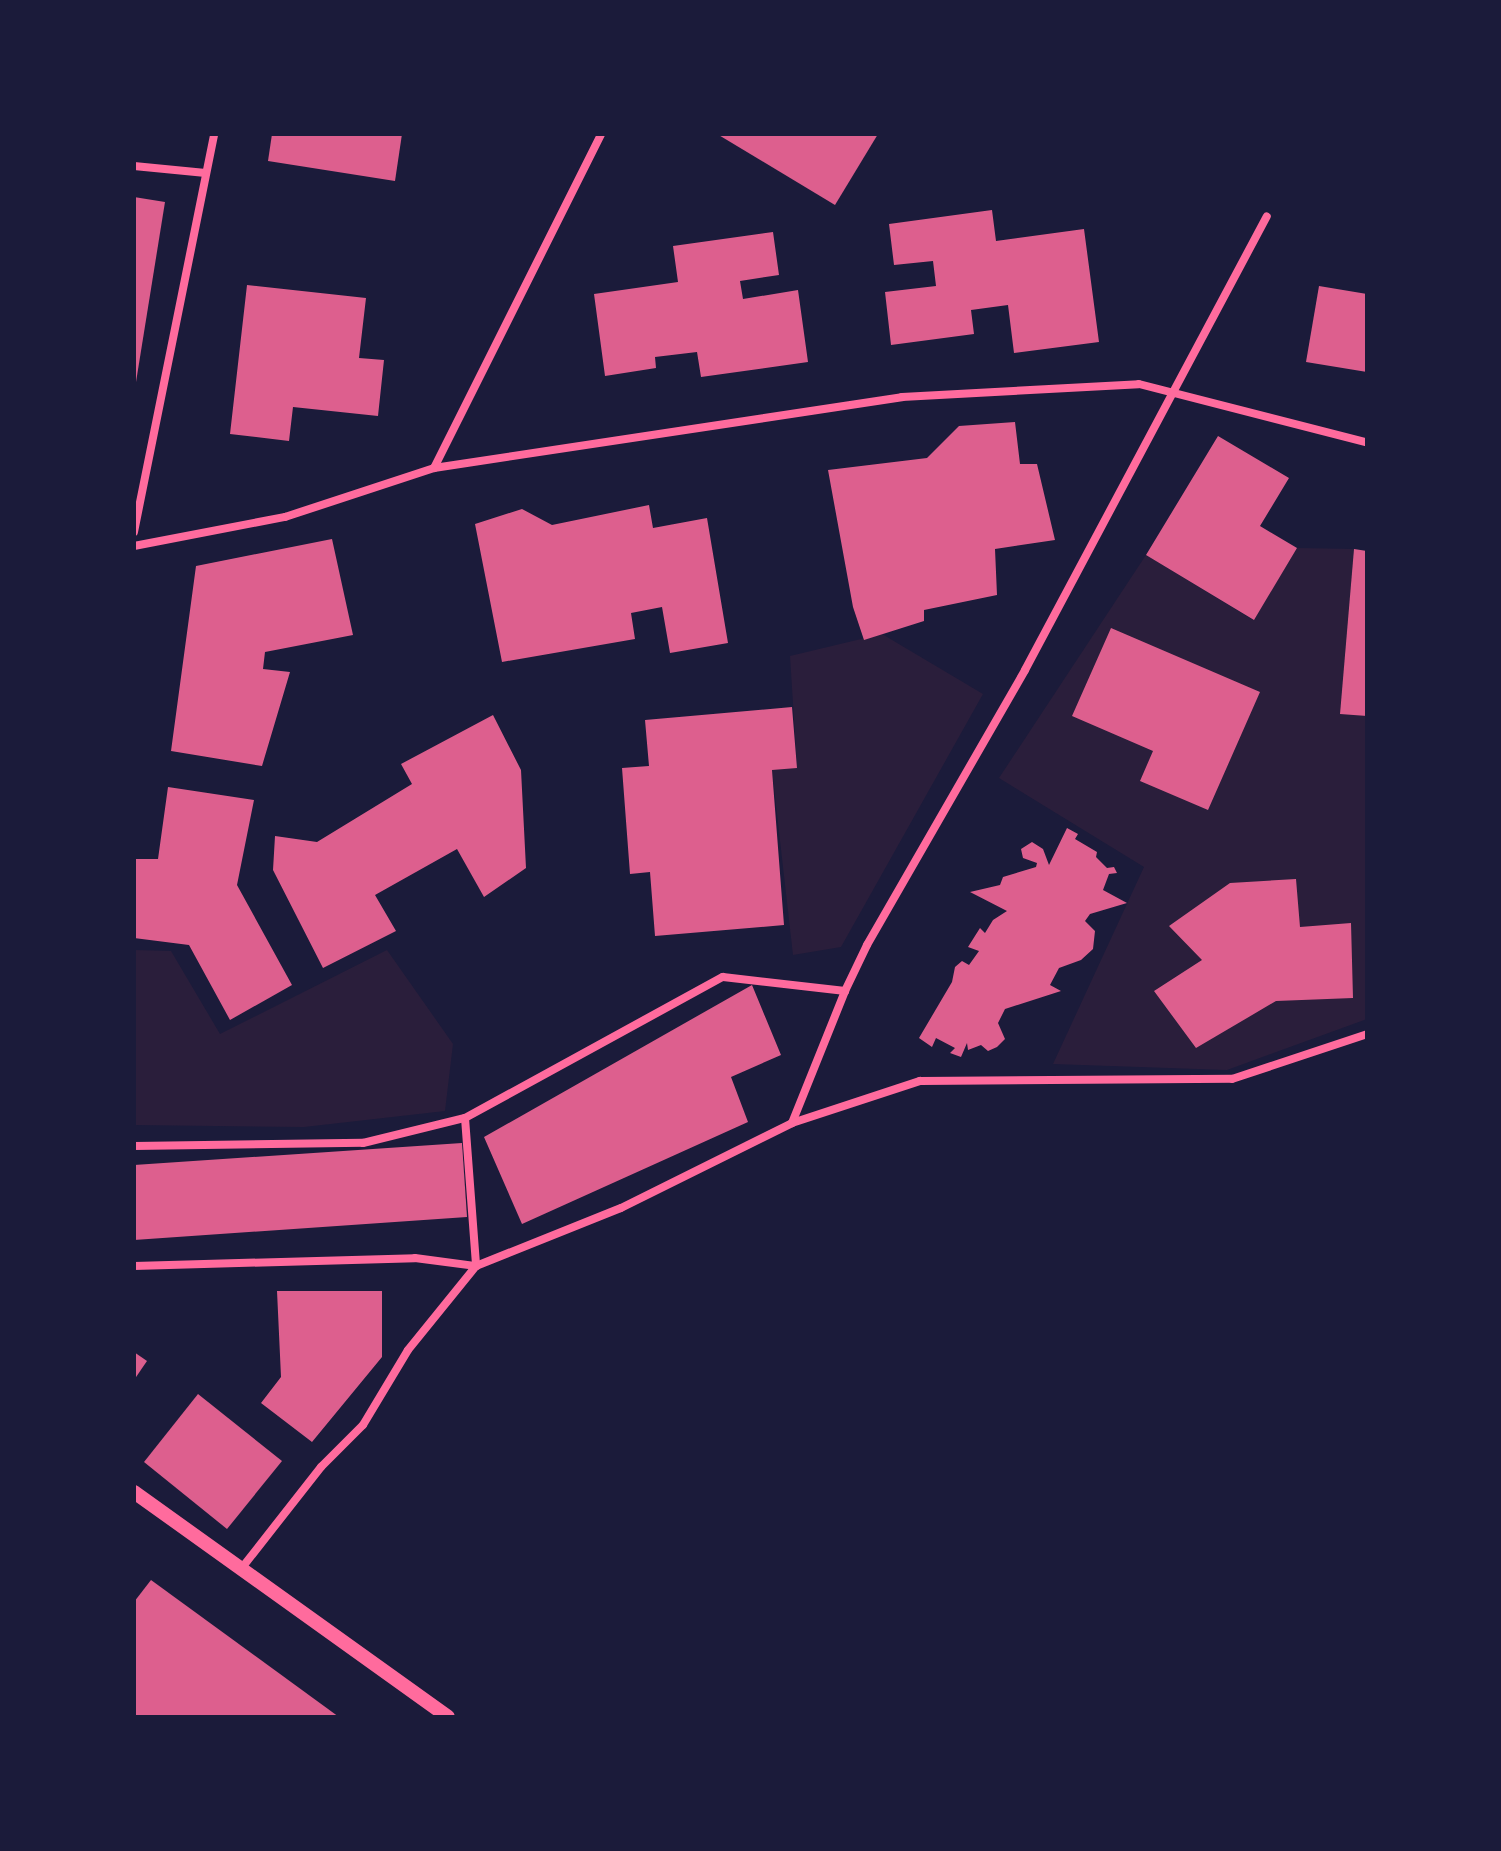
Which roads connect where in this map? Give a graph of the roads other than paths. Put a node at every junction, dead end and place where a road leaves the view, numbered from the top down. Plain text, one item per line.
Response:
1 (214, 134) edge
2 (601, 134) edge
3 (134, 166) edge
4 (206, 173) junction
5 (1267, 216) dead end
6 (1174, 393) junction
7 (1365, 442) edge
8 (434, 468) junction
9 (134, 532) edge
10 (134, 546) edge
11 (845, 991) junction
12 (1367, 1034) edge
13 (465, 1118) junction
14 (792, 1123) junction
15 (134, 1146) edge
16 (134, 1266) edge
17 (476, 1266) junction
18 (134, 1492) edge
19 (241, 1569) junction
20 (448, 1717) edge

1 - 4 street
2 - 8 street
3 - 4 street
4 - 9 street
5 - 6 street
6 - 7 street
6 - 8 street
6 - 11 street
8 - 10 street
11 - 13 street
11 - 14 street
12 - 14 street
13 - 15 street
13 - 17 street
14 - 17 street
16 - 17 street
17 - 19 street
18 - 19 street
19 - 20 street

